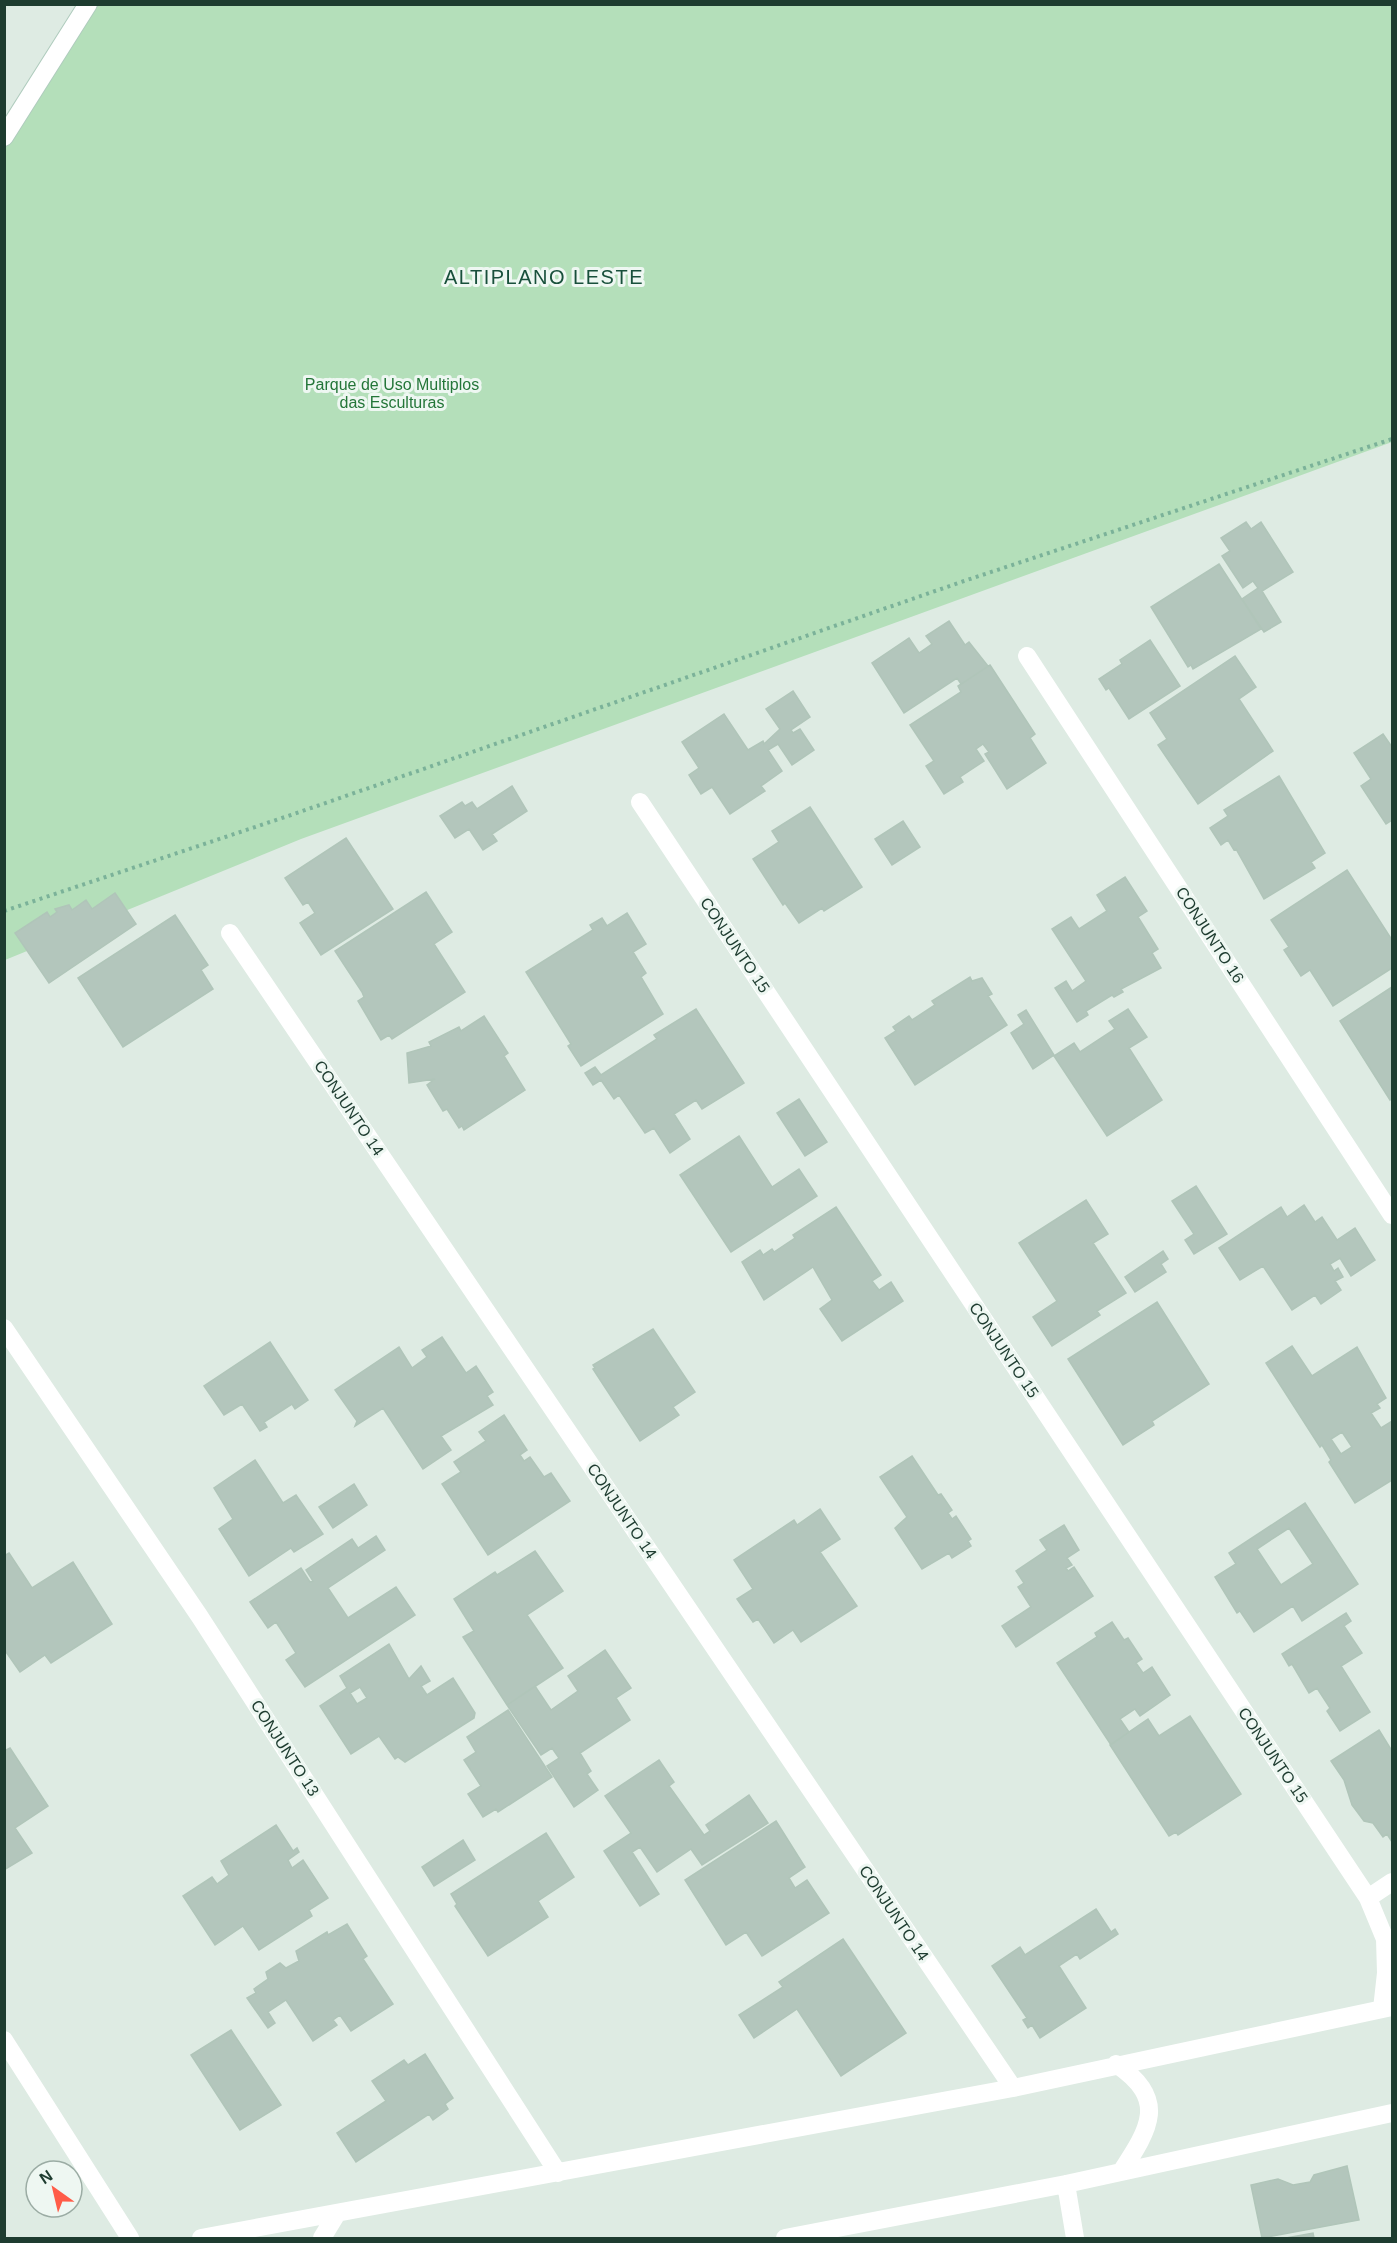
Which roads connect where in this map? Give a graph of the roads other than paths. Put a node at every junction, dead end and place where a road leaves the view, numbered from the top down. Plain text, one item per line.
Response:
1 (88, 4) edge
2 (4, 137) edge
3 (1027, 656) dead end
4 (640, 802) dead end
5 (230, 933) dead end
6 (1392, 1215) edge
7 (4, 1328) edge
8 (1392, 1882) edge
9 (1368, 1898) junction
10 (1387, 2008) edge
11 (4, 2040) edge
12 (1116, 2064) junction
13 (1013, 2088) junction
14 (1392, 2113) edge
15 (1121, 2172) junction
16 (558, 2173) junction
17 (1066, 2184) junction
18 (336, 2215) junction
19 (130, 2238) edge
20 (201, 2238) edge
21 (322, 2238) edge
22 (785, 2238) edge
23 (1075, 2238) edge

1 - 2 street
3 - 6 street, CONJUNTO 16
4 - 9 street, CONJUNTO 15
5 - 13 street, CONJUNTO 14
7 - 16 street, CONJUNTO 13
8 - 9 street
9 - 10 street, CONJUNTO 15
10 - 12 street
11 - 19 street
12 - 13 street
12 - 15 street
13 - 16 street
14 - 15 street
15 - 17 street
16 - 18 street
17 - 22 street
17 - 23 street
18 - 20 street
18 - 21 street

